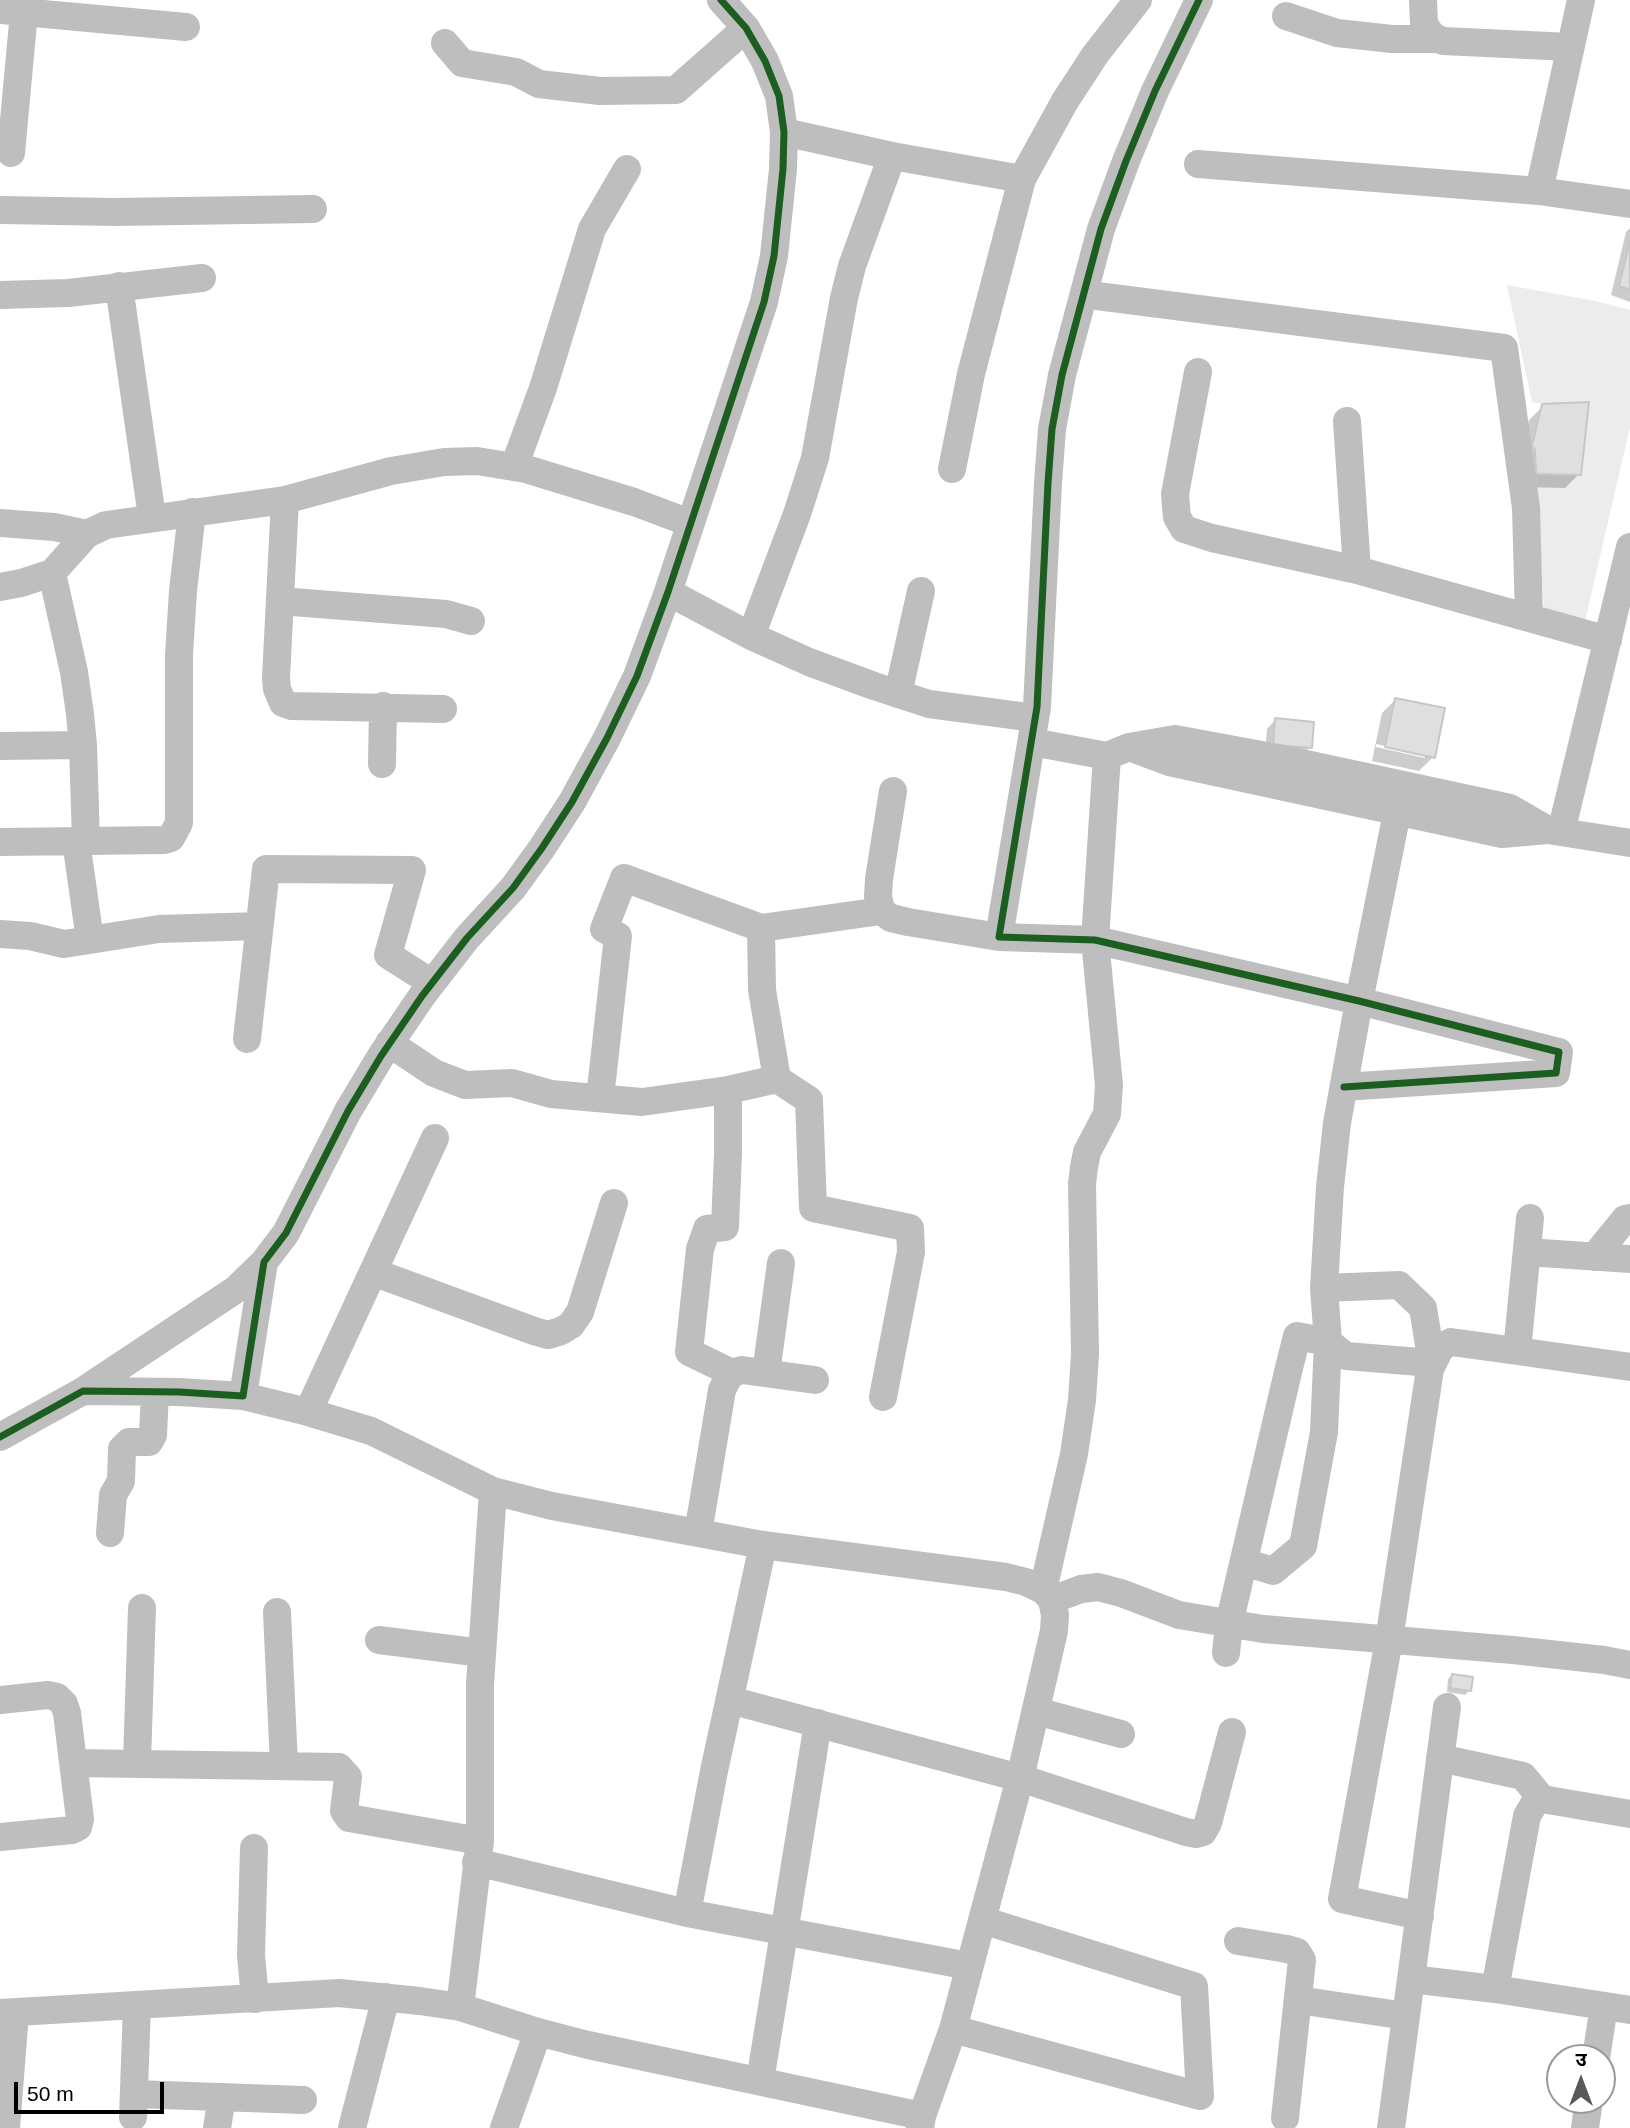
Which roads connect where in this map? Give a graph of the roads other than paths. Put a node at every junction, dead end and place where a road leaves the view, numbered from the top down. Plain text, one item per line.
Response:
1 (721, 0) edge
2 (1199, 0) edge
3 (1423, 0) edge
4 (1581, 0) edge
5 (1130, 2) edge
6 (12, 11) edge
7 (1286, 16) dead end
8 (186, 27) dead end
9 (746, 28) junction
10 (1438, 39) junction
11 (445, 43) dead end
12 (1570, 47) junction
13 (784, 132) junction
14 (11, 153) dead end
15 (892, 156) junction
16 (1198, 164) dead end
17 (626, 169) dead end
18 (1022, 179) junction
19 (1539, 191) junction
20 (1630, 204) edge
21 (313, 209) dead end
22 (0, 210) edge
23 (202, 278) dead end
24 (119, 286) junction
25 (0, 295) edge
26 (1097, 296) dead end
27 (1198, 372) dead end
28 (1347, 421) dead end
29 (514, 467) junction
30 (952, 469) dead end
31 (285, 500) junction
32 (192, 512) junction
33 (152, 517) junction
34 (0, 523) edge
35 (690, 523) junction
36 (86, 534) junction
37 (1630, 547) edge
38 (1357, 570) junction
39 (52, 573) junction
40 (0, 587) edge
41 (920, 591) dead end
42 (668, 592) junction
43 (280, 601) junction
44 (1529, 617) junction
45 (471, 621) dead end
46 (751, 636) junction
47 (1608, 640) junction
48 (898, 694) junction
49 (383, 706) junction
50 (443, 709) dead end
51 (1033, 730) junction
52 (83, 745) junction
53 (0, 746) edge
54 (1118, 751) junction
55 (382, 764) dead end
56 (893, 791) dead end
57 (1397, 813) junction
58 (1554, 831) junction
59 (81, 841) junction
60 (0, 842) edge
61 (1630, 843) edge
62 (881, 911) junction
63 (259, 926) junction
64 (761, 928) junction
65 (0, 934) edge
66 (999, 937) junction
67 (90, 940) junction
68 (1095, 940) junction
69 (432, 983) junction
70 (1359, 1001) junction
71 (247, 1039) dead end
72 (389, 1043) junction
73 (777, 1079) junction
74 (1344, 1087) junction
75 (727, 1090) junction
76 (600, 1098) junction
77 (435, 1138) dead end
78 (614, 1203) dead end
79 (1530, 1218) dead end
80 (1630, 1219) edge
81 (1527, 1252) junction
82 (1594, 1256) junction
83 (1630, 1259) edge
84 (264, 1262) junction
85 (781, 1263) dead end
86 (373, 1272) junction
87 (1324, 1288) junction
88 (1328, 1342) junction
89 (1517, 1351) junction
90 (1432, 1363) junction
91 (1630, 1367) edge
92 (732, 1373) junction
93 (766, 1373) junction
94 (815, 1380) dead end
95 (83, 1391) junction
96 (155, 1392) junction
97 (243, 1396) junction
98 (883, 1397) dead end
99 (308, 1412) junction
100 (0, 1437) edge
101 (493, 1491) junction
102 (110, 1533) dead end
103 (698, 1533) junction
104 (763, 1545) junction
105 (1244, 1562) junction
106 (1047, 1595) junction
107 (142, 1608) dead end
108 (277, 1612) dead end
109 (1229, 1624) junction
110 (379, 1640) dead end
111 (1390, 1640) junction
112 (482, 1653) junction
113 (1226, 1653) dead end
114 (1630, 1665) edge
115 (0, 1700) edge
116 (730, 1700) junction
117 (1447, 1707) dead end
118 (1035, 1711) junction
119 (818, 1723) junction
120 (1232, 1732) dead end
121 (1121, 1734) dead end
122 (1440, 1758) junction
123 (137, 1762) junction
124 (74, 1763) junction
125 (284, 1765) junction
126 (1020, 1778) junction
127 (1542, 1799) junction
128 (1630, 1814) edge
129 (0, 1837) edge
130 (254, 1847) dead end
131 (478, 1852) junction
132 (687, 1913) junction
133 (1420, 1916) junction
134 (982, 1920) junction
135 (785, 1932) junction
136 (1238, 1941) dead end
137 (969, 1966) junction
138 (1411, 1979) junction
139 (1495, 1989) junction
140 (386, 1997) junction
141 (255, 1999) junction
142 (1298, 2000) junction
143 (137, 2006) junction
144 (460, 2007) junction
145 (1617, 2008) edge
146 (7, 2013) edge
147 (1406, 2016) junction
148 (953, 2029) junction
149 (538, 2032) junction
150 (1602, 2044) edge
151 (760, 2081) junction
152 (222, 2097) junction
153 (303, 2101) dead end
154 (1285, 2118) dead end
155 (921, 2122) edge
156 (6, 2128) edge
157 (217, 2128) edge
158 (352, 2128) edge
159 (504, 2128) edge
160 (1391, 2128) edge

1 - 9 street
2 - 51 street
3 - 10 street
4 - 12 street
5 - 18 street
6 - 8 street
6 - 14 street
7 - 10 street
9 - 11 street
9 - 13 street
10 - 12 street
12 - 19 street
13 - 15 street
13 - 35 street
15 - 18 street
15 - 46 street
16 - 19 street
17 - 29 street
18 - 30 street
19 - 20 street
21 - 22 street
23 - 24 street
24 - 25 street
24 - 33 street
26 - 44 street
27 - 38 street
28 - 38 street
29 - 31 street
29 - 35 street
31 - 32 street
31 - 43 street
32 - 33 street
32 - 59 street
33 - 36 street
34 - 36 street
35 - 42 street
36 - 39 street
37 - 47 street
38 - 44 street
39 - 40 street
39 - 52 street
41 - 48 street
42 - 46 street
42 - 69 street
43 - 45 street
43 - 49 street
44 - 47 street
46 - 48 street
47 - 58 street
48 - 51 street
49 - 50 street
49 - 55 street
51 - 54 street
51 - 66 street
52 - 53 street
52 - 59 street
54 - 57 street
54 - 58 street
54 - 68 street
56 - 62 street
57 - 58 street
57 - 70 street
58 - 61 street
59 - 60 street
59 - 67 street
62 - 64 street
62 - 66 street
63 - 67 street
63 - 69 street
63 - 71 street
64 - 73 street
64 - 76 street
65 - 67 street
66 - 68 street
68 - 70 street
68 - 106 street
69 - 72 street
70 - 74 street
70 - 74 street
72 - 76 street
72 - 84 street
73 - 75 street
73 - 98 street
74 - 87 street
75 - 76 street
75 - 92 street
77 - 86 street
78 - 86 street
79 - 81 street
80 - 82 street
81 - 82 street
81 - 89 street
82 - 83 street
84 - 95 street
84 - 97 street
85 - 93 street
86 - 99 street
87 - 88 street
87 - 90 street
88 - 90 street
88 - 105 street
88 - 105 street
89 - 90 street
89 - 91 street
90 - 111 street
92 - 93 street
92 - 103 street
93 - 94 street
95 - 96 street
95 - 100 street
96 - 97 street
96 - 102 street
97 - 99 street
99 - 101 street
101 - 103 street
101 - 112 street
103 - 104 street
104 - 106 street
104 - 116 street
105 - 109 street
106 - 109 street
106 - 118 street
107 - 123 street
108 - 125 street
109 - 111 street
109 - 113 street
110 - 112 street
111 - 114 street
111 - 133 street
112 - 131 street
115 - 124 street
116 - 119 street
116 - 132 street
117 - 122 street
118 - 121 street
118 - 126 street
119 - 126 street
119 - 135 street
120 - 126 street
122 - 127 street
122 - 133 street
123 - 124 street
123 - 125 street
124 - 129 street
125 - 131 street
126 - 134 street
127 - 128 street
127 - 139 street
130 - 141 street
131 - 132 street
131 - 144 street
132 - 135 street
133 - 138 street
134 - 137 street
134 - 148 street
135 - 137 street
135 - 151 street
136 - 142 street
137 - 148 street
138 - 139 street
138 - 147 street
139 - 145 street
140 - 141 street
140 - 144 street
140 - 158 street
141 - 143 street
142 - 147 street
142 - 154 street
143 - 146 street
143 - 152 street
144 - 149 street
145 - 150 street
146 - 156 street
147 - 160 street
148 - 155 street
149 - 151 street
149 - 159 street
151 - 155 street
152 - 153 street
152 - 157 street

